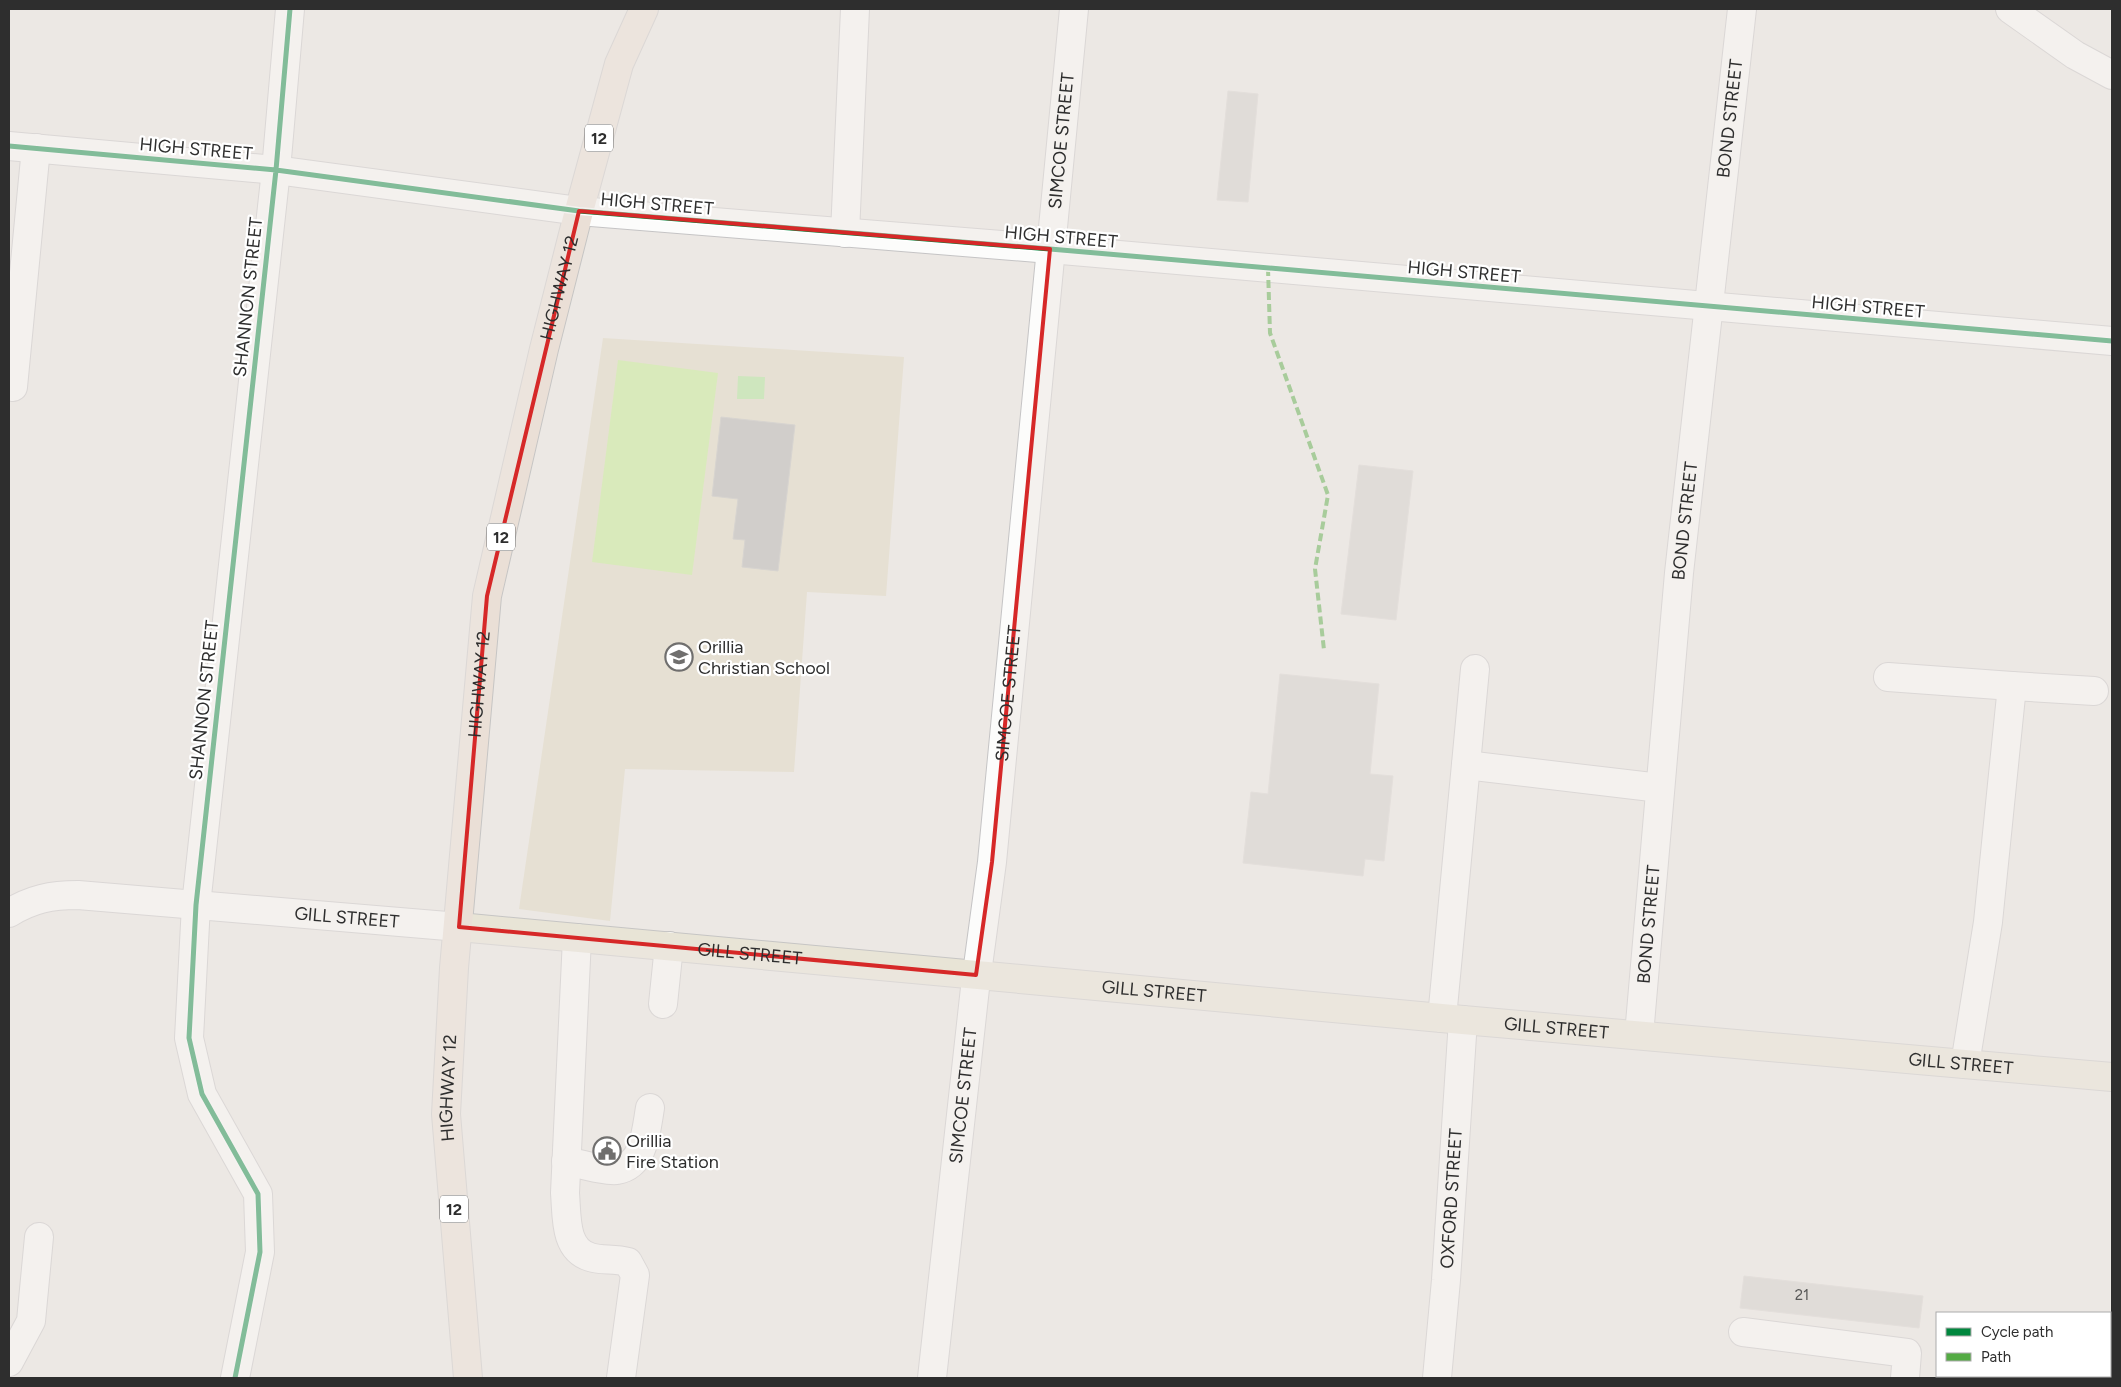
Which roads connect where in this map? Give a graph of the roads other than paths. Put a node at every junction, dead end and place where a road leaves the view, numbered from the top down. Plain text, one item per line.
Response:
1 (290, 9) edge
2 (644, 9) edge
3 (855, 9) edge
4 (1074, 9) edge
5 (1742, 9) edge
6 (2010, 9) edge
7 (2112, 75) edge
8 (9, 146) edge
9 (36, 148) junction
10 (276, 170) junction
11 (579, 211) junction
12 (845, 233) junction
13 (1050, 249) junction
14 (1710, 308) junction
15 (2112, 341) edge
16 (13, 387) dead end
17 (1475, 669) dead end
18 (1888, 678) dead end
19 (2012, 686) junction
20 (2094, 691) dead end
21 (1466, 766) junction
22 (1660, 788) junction
23 (196, 904) junction
24 (9, 913) edge
25 (459, 927) junction
26 (577, 938) junction
27 (669, 946) junction
28 (976, 975) junction
29 (663, 1004) dead end
30 (1452, 1019) junction
31 (1639, 1035) junction
32 (1966, 1064) junction
33 (2112, 1077) edge
34 (650, 1108) dead end
35 (566, 1161) junction
36 (39, 1236) dead end
37 (1743, 1332) dead end
38 (9, 1362) edge
39 (235, 1378) edge
40 (468, 1378) edge
41 (621, 1378) edge
42 (932, 1378) edge
43 (1437, 1378) edge
44 (1905, 1378) edge

1 - 10 street, SHANNON STREET
2 - 11 highway, HIGHWAY 12 / 12
3 - 12 street
4 - 13 street, SIMCOE STREET
5 - 14 street, BOND STREET
6 - 7 street
8 - 9 street, HIGH STREET
9 - 10 street, HIGH STREET
9 - 16 street
10 - 11 street, HIGH STREET
10 - 23 street, SHANNON STREET
11 - 12 street, HIGH STREET
11 - 25 highway, HIGHWAY 12 / 12
12 - 13 street, HIGH STREET
13 - 14 street, HIGH STREET
13 - 28 street, SIMCOE STREET
14 - 15 street, HIGH STREET
14 - 22 street, BOND STREET
17 - 21 street, OXFORD STREET
18 - 19 street
19 - 20 street
19 - 32 street
21 - 22 street
21 - 30 street, OXFORD STREET
22 - 31 street, BOND STREET
23 - 24 street, GILL STREET
23 - 25 street, GILL STREET
23 - 39 street, SHANNON STREET
25 - 26 main road, GILL STREET
25 - 40 highway, HIGHWAY 12 / 12
26 - 27 main road, GILL STREET
26 - 35 street
27 - 28 main road, GILL STREET
27 - 29 street
28 - 30 main road, GILL STREET
28 - 42 street, SIMCOE STREET
30 - 31 main road, GILL STREET
30 - 43 street, OXFORD STREET
31 - 32 main road, GILL STREET
32 - 33 main road, GILL STREET
34 - 35 street
35 - 41 street
36 - 38 street
37 - 44 street

